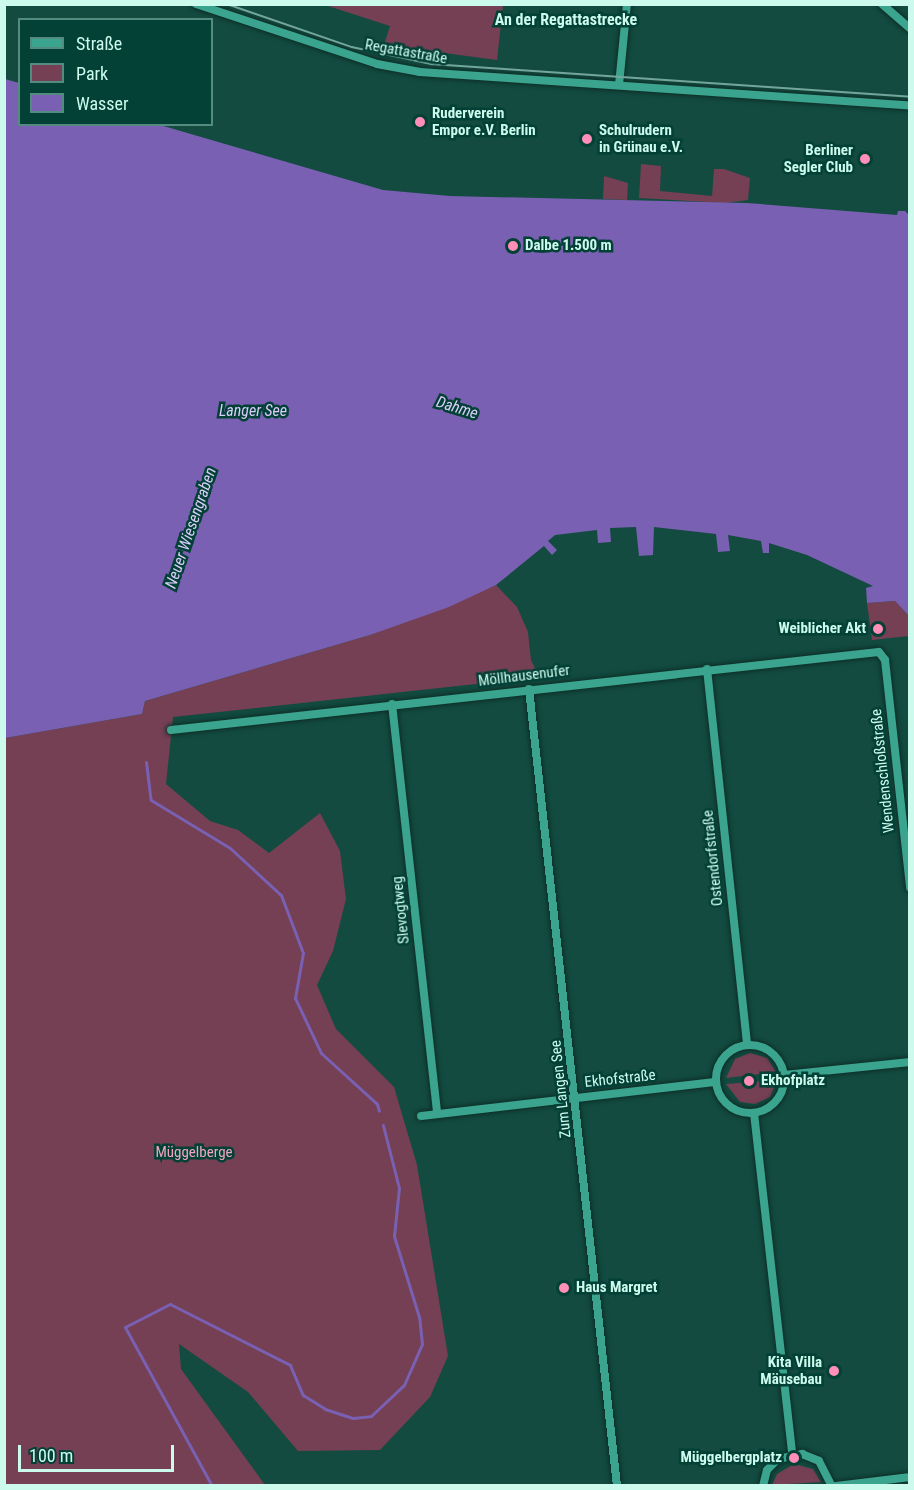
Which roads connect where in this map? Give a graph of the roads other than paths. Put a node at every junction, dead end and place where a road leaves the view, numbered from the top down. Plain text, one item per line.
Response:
1 (196, 4) edge
2 (627, 4) edge
3 (882, 4) edge
4 (909, 28) edge
5 (619, 85) junction
6 (909, 105) edge
7 (881, 653) joint
8 (707, 669) junction
9 (529, 689) junction
10 (392, 704) junction
11 (171, 730) dead end
12 (909, 888) edge
13 (747, 1045) junction
14 (909, 1062) edge
15 (784, 1075) junction
16 (716, 1082) junction
17 (575, 1098) junction
18 (754, 1113) junction
19 (437, 1114) junction
20 (421, 1116) dead end
21 (792, 1454) junction
22 (909, 1477) edge
23 (617, 1485) edge
24 (763, 1485) edge
25 (834, 1485) edge

1 - 5 street, Regattastraße
2 - 5 street
3 - 4 street
5 - 6 street, Regattastraße
7 - 8 street, Möllhausenufer
7 - 12 street, Wendenschloßstraße
8 - 9 street, Möllhausenufer
8 - 13 street, Ostendorfstraße
9 - 10 street, Möllhausenufer
9 - 17 street, Zum Langen See
10 - 11 street, Möllhausenufer
10 - 19 street, Slevogtweg
13 - 15 street
13 - 16 street
14 - 15 street
15 - 18 street
16 - 17 street, Ekhofstraße
16 - 18 street
17 - 19 street, Ekhofstraße
17 - 23 street, Zum Langen See
18 - 21 street
19 - 20 street, Ekhofstraße
21 - 24 street
21 - 25 street
22 - 25 street

